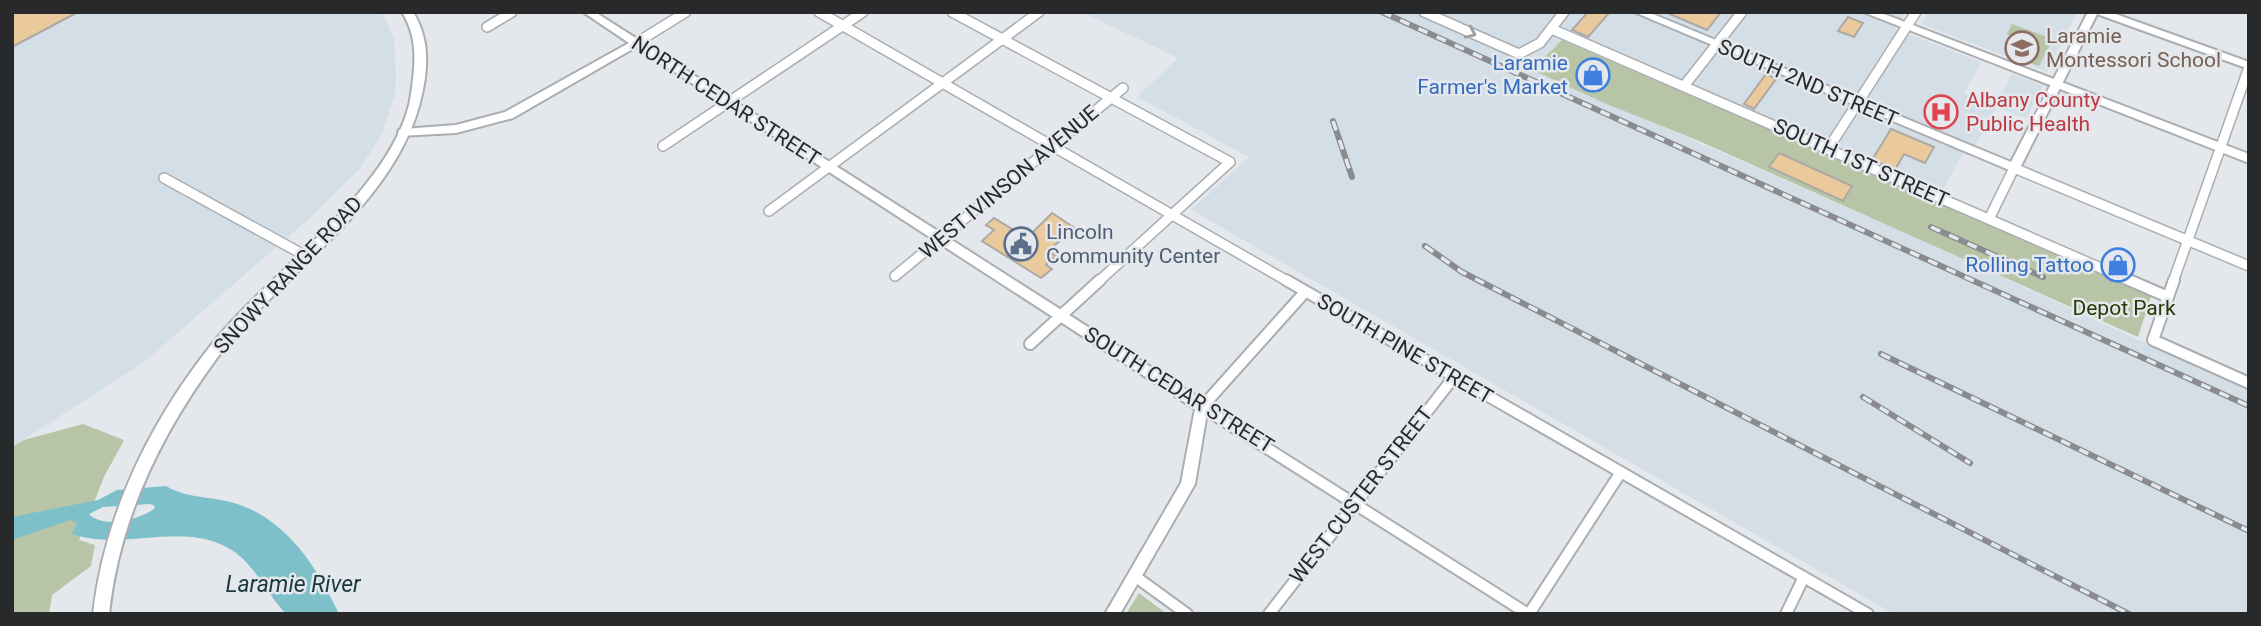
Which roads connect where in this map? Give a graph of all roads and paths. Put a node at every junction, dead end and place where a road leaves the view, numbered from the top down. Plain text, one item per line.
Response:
1 (407, 12) edge
2 (512, 12) edge
3 (587, 12) edge
4 (686, 12) edge
5 (819, 12) edge
6 (863, 12) edge
7 (952, 12) edge
8 (1039, 12) edge
9 (1424, 12) edge
10 (1564, 12) edge
11 (1639, 12) edge
12 (1742, 12) edge
13 (1868, 12) edge
14 (1916, 12) edge
15 (2093, 12) edge
16 (2100, 12) edge
17 (843, 26) junction
18 (487, 27) dead end
19 (1907, 27) junction
20 (1554, 30) junction
21 (1002, 39) junction
22 (635, 43) junction
23 (1716, 44) junction
24 (2249, 66) edge
25 (942, 84) junction
26 (2056, 85) junction
27 (1684, 86) junction
28 (1123, 88) dead end
29 (1111, 98) junction
30 (728, 102) junction
31 (1857, 103) junction
32 (403, 133) junction
33 (663, 146) dead end
34 (1051, 147) junction
35 (2220, 148) junction
36 (1828, 149) junction
37 (2249, 159) edge
38 (829, 167) junction
39 (2014, 168) junction
40 (164, 178) dead end
41 (769, 211) dead end
42 (1172, 215) junction
43 (1989, 219) junction
44 (940, 239) junction
45 (2188, 241) junction
46 (304, 255) junction
47 (2249, 266) edge
48 (895, 276) dead end
49 (1305, 292) junction
50 (2168, 297) junction
51 (1062, 316) junction
52 (1030, 344) dead end
53 (1454, 377) junction
54 (2249, 383) edge
55 (1202, 407) junction
56 (1621, 472) junction
57 (1356, 502) junction
58 (1136, 577) junction
59 (1804, 577) junction
60 (101, 614) edge
61 (1112, 614) edge
62 (1187, 614) edge
63 (1269, 614) edge
64 (1529, 614) edge
65 (1786, 614) edge
66 (1868, 614) edge

1 - 32 main road, SNOWY RANGE ROAD
2 - 18 street
3 - 22 street, NORTH CEDAR STREET
4 - 22 street
5 - 17 street, SOUTH PINE STREET
6 - 17 street
7 - 21 street
8 - 21 street
9 -> 20 street
10 - 20 street
11 - 23 street, SOUTH 2ND STREET
12 - 23 street
13 - 19 main road
14 - 19 street
15 - 26 street
16 - 24 street
17 - 25 street, SOUTH PINE STREET
17 - 30 street
19 - 26 main road
19 - 31 street
20 - 27 street, SOUTH 1ST STREET
21 - 25 street
21 - 29 street
22 - 30 street, NORTH CEDAR STREET
22 - 32 street
23 - 27 street
23 - 31 street, SOUTH 2ND STREET
24 - 35 street
25 - 34 street, SOUTH PINE STREET
25 - 38 street
26 - 35 main road
26 - 39 street
27 - 36 street, SOUTH 1ST STREET
28 - 29 street, WEST IVINSON AVENUE
29 - 34 street, WEST IVINSON AVENUE
29 - 42 street
30 - 33 street
30 - 38 street, NORTH CEDAR STREET
31 - 36 street
31 - 39 street, SOUTH 2ND STREET
32 - 46 main road, SNOWY RANGE ROAD
34 - 42 street, SOUTH PINE STREET
34 - 44 street, WEST IVINSON AVENUE
35 - 37 main road
35 - 45 street
36 - 43 street, SOUTH 1ST STREET
38 - 41 street
38 - 44 street, SOUTH CEDAR STREET
39 - 43 street
39 - 45 street, SOUTH 2ND STREET
40 - 46 street
42 - 49 street, SOUTH PINE STREET
42 - 51 street
43 - 50 street, SOUTH 1ST STREET
44 - 48 street, WEST IVINSON AVENUE
44 - 51 street, SOUTH CEDAR STREET
45 - 47 street, SOUTH 2ND STREET
45 - 50 street
46 - 60 main road, SNOWY RANGE ROAD
49 - 53 street, SOUTH PINE STREET
49 - 55 street
50 - 54 street
51 - 52 street
51 - 55 street, SOUTH CEDAR STREET
53 - 56 street, SOUTH PINE STREET
53 - 57 street, WEST CUSTER STREET
55 - 57 street, SOUTH CEDAR STREET
55 - 58 street
56 - 59 street, SOUTH PINE STREET
56 - 64 street
57 - 63 street, WEST CUSTER STREET
57 - 64 street, SOUTH CEDAR STREET
58 - 61 street
58 - 62 street
59 - 65 street
59 - 66 street, SOUTH PINE STREET

